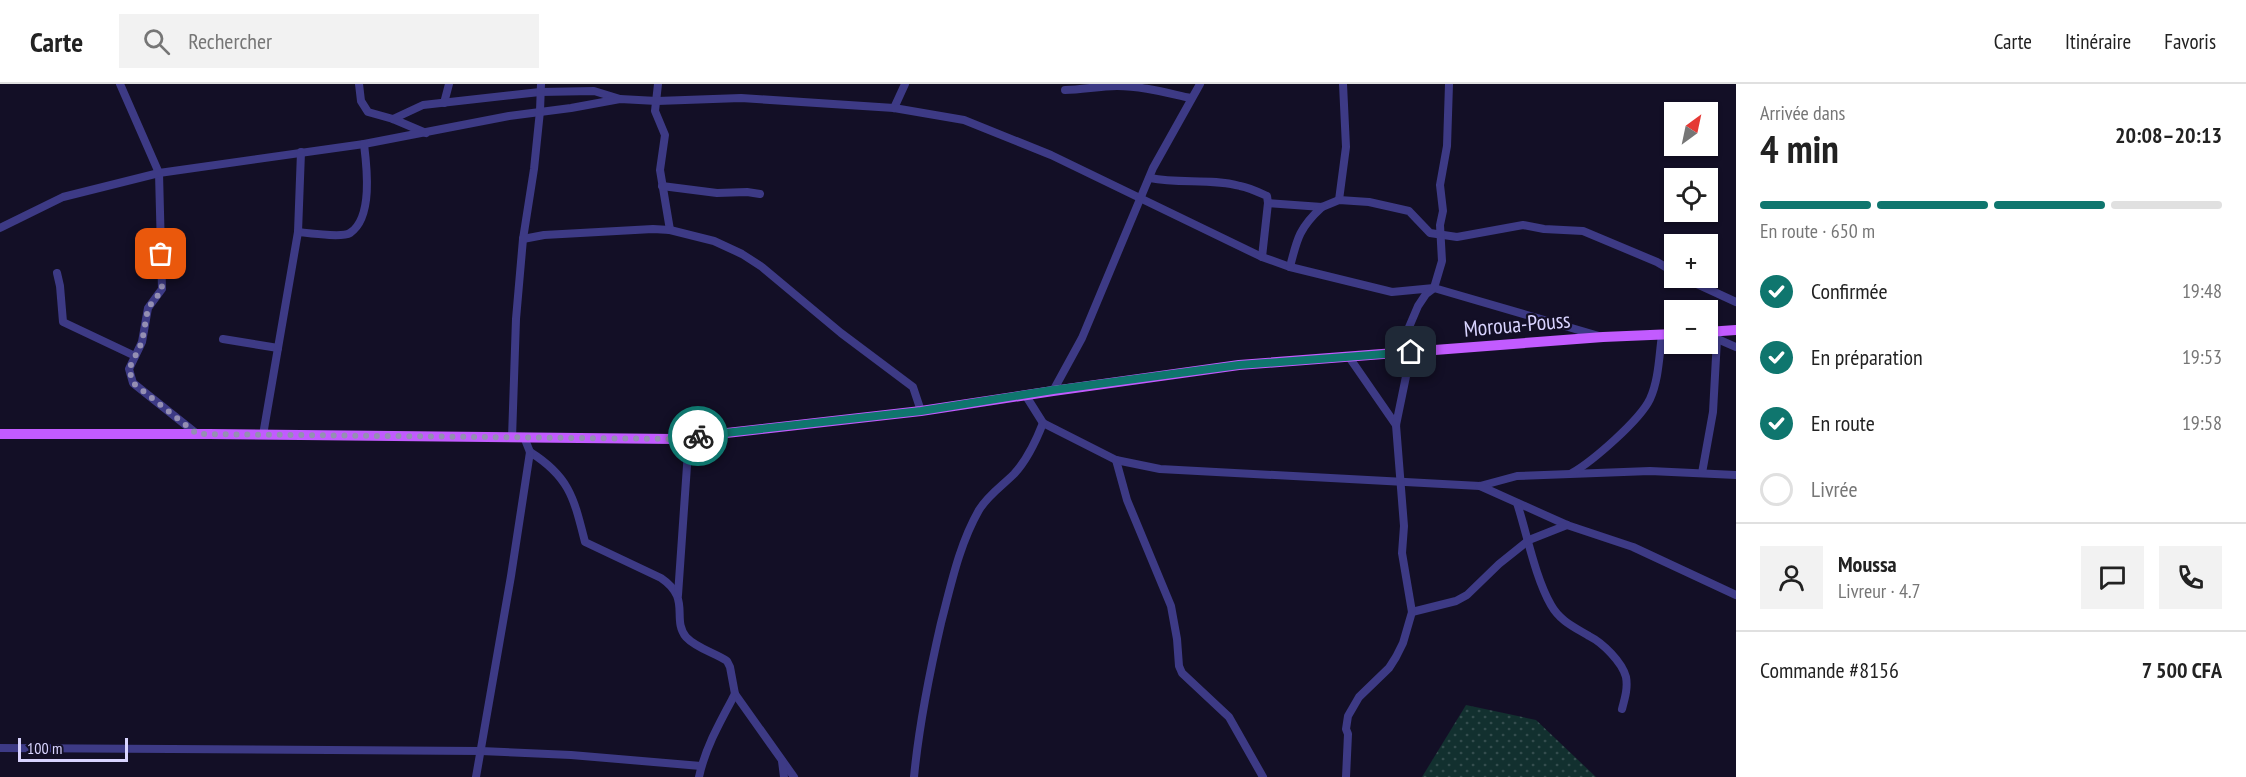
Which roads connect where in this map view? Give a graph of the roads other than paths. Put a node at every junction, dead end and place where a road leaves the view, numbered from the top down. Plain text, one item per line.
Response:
1 (120, 84) edge
2 (359, 84) edge
3 (449, 84) edge
4 (658, 84) edge
5 (905, 84) edge
6 (1200, 84) edge
7 (1342, 84) edge
8 (1449, 84) edge
9 (598, 87) edge
10 (541, 88) edge
11 (1065, 90) dead end
12 (1191, 98) junction
13 (620, 99) junction
14 (657, 100) junction
15 (444, 103) junction
16 (894, 108) junction
17 (540, 111) junction
18 (393, 119) junction
19 (426, 133) junction
20 (364, 144) junction
21 (301, 152) junction
22 (159, 173) junction
23 (1150, 178) junction
24 (662, 186) junction
25 (760, 194) dead end
26 (1142, 199) junction
27 (1339, 200) junction
28 (1269, 203) junction
29 (1322, 207) junction
30 (0, 228) edge
31 (670, 230) junction
32 (298, 232) junction
33 (1440, 236) junction
34 (523, 239) junction
35 (1262, 257) junction
36 (1664, 266) edge
37 (1290, 267) junction
38 (57, 273) dead end
39 (1434, 288) junction
40 (1706, 288) edge
41 (1736, 302) edge
42 (1736, 330) edge
43 (1718, 332) edge
44 (1662, 335) joint
45 (1603, 337) junction
46 (223, 339) dead end
47 (1718, 339) edge
48 (1736, 347) edge
49 (278, 348) junction
50 (1411, 352) junction
51 (1398, 353) junction
52 (1716, 354) edge
53 (135, 356) junction
54 (1349, 357) junction
55 (1053, 390) junction
56 (1026, 396) junction
57 (921, 411) junction
58 (1043, 423) junction
59 (1396, 425) junction
60 (0, 434) edge
61 (197, 434) junction
62 (263, 435) junction
63 (689, 437) junction
64 (512, 438) junction
65 (524, 438) junction
66 (530, 452) junction
67 (1116, 460) junction
68 (1702, 473) junction
69 (1570, 474) junction
70 (1736, 475) edge
71 (1402, 482) junction
72 (1480, 486) junction
73 (1517, 503) junction
74 (1566, 525) junction
75 (1529, 540) junction
76 (678, 595) junction
77 (1736, 595) edge
78 (1412, 612) junction
79 (735, 694) junction
80 (1622, 709) dead end
81 (0, 748) edge
82 (482, 751) junction
83 (782, 761) junction
84 (701, 766) junction
85 (476, 777) edge
86 (699, 777) edge
87 (784, 777) edge
88 (794, 777) edge
89 (914, 777) edge
90 (1263, 777) edge
91 (1346, 777) edge

1 - 22 street
2 - 18 street
3 - 15 street
4 - 14 street
5 - 16 street
6 - 12 street
7 - 27 street
8 - 33 street
9 - 10 street
9 - 13 street
10 - 15 street
10 - 17 street
11 - 12 street
12 - 23 street
13 - 14 street
13 - 17 street
14 - 16 street
14 - 24 street
15 - 18 street
16 - 26 street
17 - 19 street
17 - 34 street
18 - 19 street
19 - 20 street
20 - 21 street
20 - 32 street
21 - 22 street
21 - 32 street
22 - 30 street
22 - 53 street
23 - 26 street
23 - 28 street
24 - 25 street
24 - 31 street
26 - 35 street
26 - 55 street
27 - 29 street
27 - 33 street
28 - 29 street
28 - 35 street
29 - 37 street
31 - 34 street
31 - 57 street
32 - 49 street
33 - 36 street
33 - 39 street
34 - 64 street
35 - 37 street
37 - 39 street
38 - 53 street
39 - 45 street
39 - 51 street
40 - 41 street
42 - 43 main road
44 - 45 main road, Moroua-Pouss
44 - 69 street
45 - 50 main road, Moroua-Pouss
46 - 49 street
47 - 48 street
49 - 62 street
50 - 51 main road, Moroua-Pouss
50 - 59 street
51 - 54 main road, Moroua-Pouss
52 - 68 street
53 - 61 street
54 - 55 main road, Moroua-Pouss
54 - 59 street
55 - 56 main road, Moroua-Pouss
56 - 57 main road, Moroua-Pouss
56 - 58 street
57 - 63 main road, Moroua-Pouss
58 - 67 street
58 - 89 street
59 - 71 street
60 - 61 main road, Moroua-Pouss
61 - 62 main road, Moroua-Pouss
62 - 64 main road, Moroua-Pouss
63 - 65 main road, Moroua-Pouss
63 - 76 street
64 - 65 main road, Moroua-Pouss
65 - 66 street
66 - 76 street
66 - 82 street
67 - 71 street
67 - 90 street
68 - 69 street
68 - 70 street
69 - 72 street
71 - 72 street
71 - 78 street
72 - 73 street
73 - 74 street
73 - 75 street
74 - 75 street
74 - 77 street
75 - 78 street
75 - 80 street
76 - 79 street
78 - 91 street
79 - 83 street
79 - 84 street
81 - 82 street
82 - 84 street
82 - 85 street
83 - 87 street
83 - 88 street
84 - 86 street

